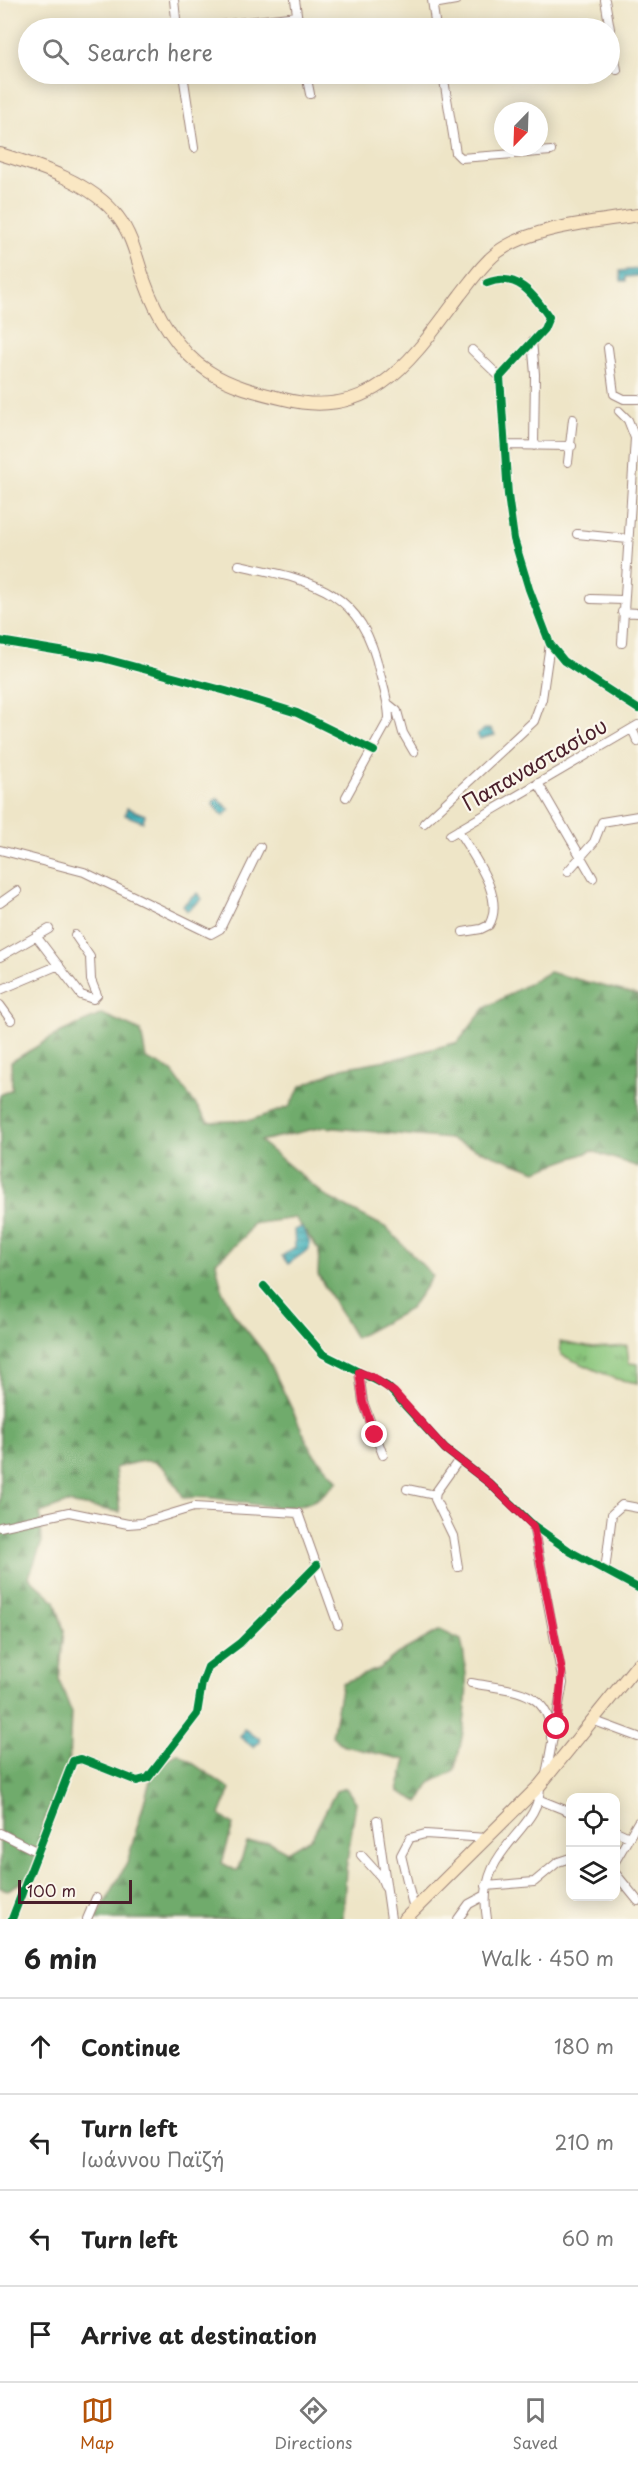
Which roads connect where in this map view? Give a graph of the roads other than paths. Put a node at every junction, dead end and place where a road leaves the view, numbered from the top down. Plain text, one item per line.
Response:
1 (174, 0) edge
2 (295, 0) edge
3 (456, 0) edge
4 (605, 0) edge
5 (432, 2) edge
6 (297, 16) joint
7 (176, 18) edge
8 (282, 18) edge
9 (434, 18) edge
10 (608, 18) edge
11 (184, 84) edge
12 (308, 84) edge
13 (446, 84) edge
14 (310, 94) dead end
15 (194, 148) dead end
16 (551, 151) dead end
17 (0, 154) edge
18 (638, 215) edge
19 (487, 284) dead end
20 (532, 341) junction
21 (608, 348) dead end
22 (472, 350) dead end
23 (500, 377) junction
24 (638, 399) edge
25 (619, 411) dead end
26 (573, 419) dead end
27 (504, 445) junction
28 (534, 446) junction
29 (572, 446) junction
30 (568, 462) dead end
31 (635, 492) edge
32 (577, 534) dead end
33 (628, 539) junction
34 (238, 565) dead end
35 (591, 599) dead end
36 (623, 600) junction
37 (622, 612) junction
38 (638, 612) edge
39 (0, 641) edge
40 (622, 643) dead end
41 (550, 644) junction
42 (387, 703) junction
43 (638, 709) edge
44 (635, 727) edge
45 (638, 742) edge
46 (374, 751) junction
47 (414, 752) dead end
48 (538, 783) junction
49 (346, 797) dead end
50 (638, 816) edge
51 (424, 823) dead end
52 (260, 847) dead end
53 (0, 850) edge
54 (581, 855) junction
55 (568, 872) dead end
56 (593, 878) dead end
57 (16, 891) dead end
58 (0, 903) edge
59 (49, 929) dead end
60 (463, 932) dead end
61 (75, 935) dead end
62 (36, 936) junction
63 (0, 957) edge
64 (58, 965) junction
65 (0, 990) edge
66 (0, 1005) edge
67 (10, 1020) dead end
68 (264, 1286) dead end
69 (359, 1372) junction
70 (382, 1455) dead end
71 (458, 1461) junction
72 (407, 1488) dead end
73 (435, 1495) junction
74 (638, 1508) edge
75 (533, 1526) junction
76 (0, 1527) edge
77 (316, 1565) junction
78 (458, 1568) dead end
79 (605, 1571) junction
80 (638, 1588) edge
81 (338, 1625) dead end
82 (638, 1664) edge
83 (471, 1683) dead end
84 (592, 1720) junction
85 (638, 1737) edge
86 (550, 1753) junction
87 (543, 1781) junction
88 (540, 1800) junction
89 (566, 1810) edge
90 (377, 1820) dead end
91 (638, 1822) edge
92 (0, 1833) edge
93 (620, 1834) edge
94 (629, 1837) junction
95 (488, 1838) junction
96 (36, 1851) junction
97 (620, 1852) edge
98 (361, 1855) dead end
99 (566, 1859) edge
100 (620, 1880) edge
101 (486, 1886) junction
102 (386, 1890) junction
103 (484, 1896) junction
104 (96, 1898) dead end
105 (638, 1901) edge
106 (410, 1915) edge
107 (12, 1919) edge
108 (87, 1919) edge
109 (391, 1919) edge
110 (458, 1919) edge
111 (487, 1919) edge

1 - 7 street
2 - 6 street
3 - 5 street
4 - 10 street
5 - 9 street
6 - 8 street
11 - 15 street
12 - 14 street
13 - 16 street
17 - 18 main road
19 - 20 street
20 - 23 street
20 - 28 street
21 - 24 street
22 - 23 street
23 - 27 street
25 - 31 street
26 - 29 street
27 - 28 street
27 - 41 street
28 - 29 street
29 - 30 street
31 - 33 street
32 - 33 street
33 - 36 street
34 - 42 street
35 - 36 street
36 - 37 street
37 - 38 street
37 - 40 street
39 - 46 street
41 - 43 street
41 - 51 street
42 - 46 street
42 - 47 street
44 - 45 street
44 - 48 street, Παπαναστασίου
46 - 49 street
48 - 54 street
48 - 60 street, Παπαναστασίου
50 - 54 street
52 - 53 street
54 - 55 street
54 - 56 street
57 - 58 street
59 - 62 street
61 - 64 street
62 - 63 street
62 - 64 street
64 - 65 street
66 - 67 street
68 - 69 street
69 - 70 street
69 - 71 street
71 - 73 street
71 - 75 street
72 - 73 street
73 - 78 street
74 - 79 street
75 - 79 street
75 - 86 street
76 - 77 street
77 - 81 street
77 - 96 street
79 - 80 street
82 - 84 main road
83 - 86 street
84 - 85 street
84 - 87 main road
86 - 87 street
87 - 88 street
87 - 95 main road
88 - 89 street
88 - 101 street
90 - 102 street
91 - 94 street
92 - 96 street
93 - 94 street
94 - 97 street
95 - 106 main road
95 - 106 street
96 - 107 street
98 - 102 street
99 - 101 street
100 - 105 street
101 - 103 street
102 - 109 street
103 - 110 street
103 - 111 street
104 - 108 street

